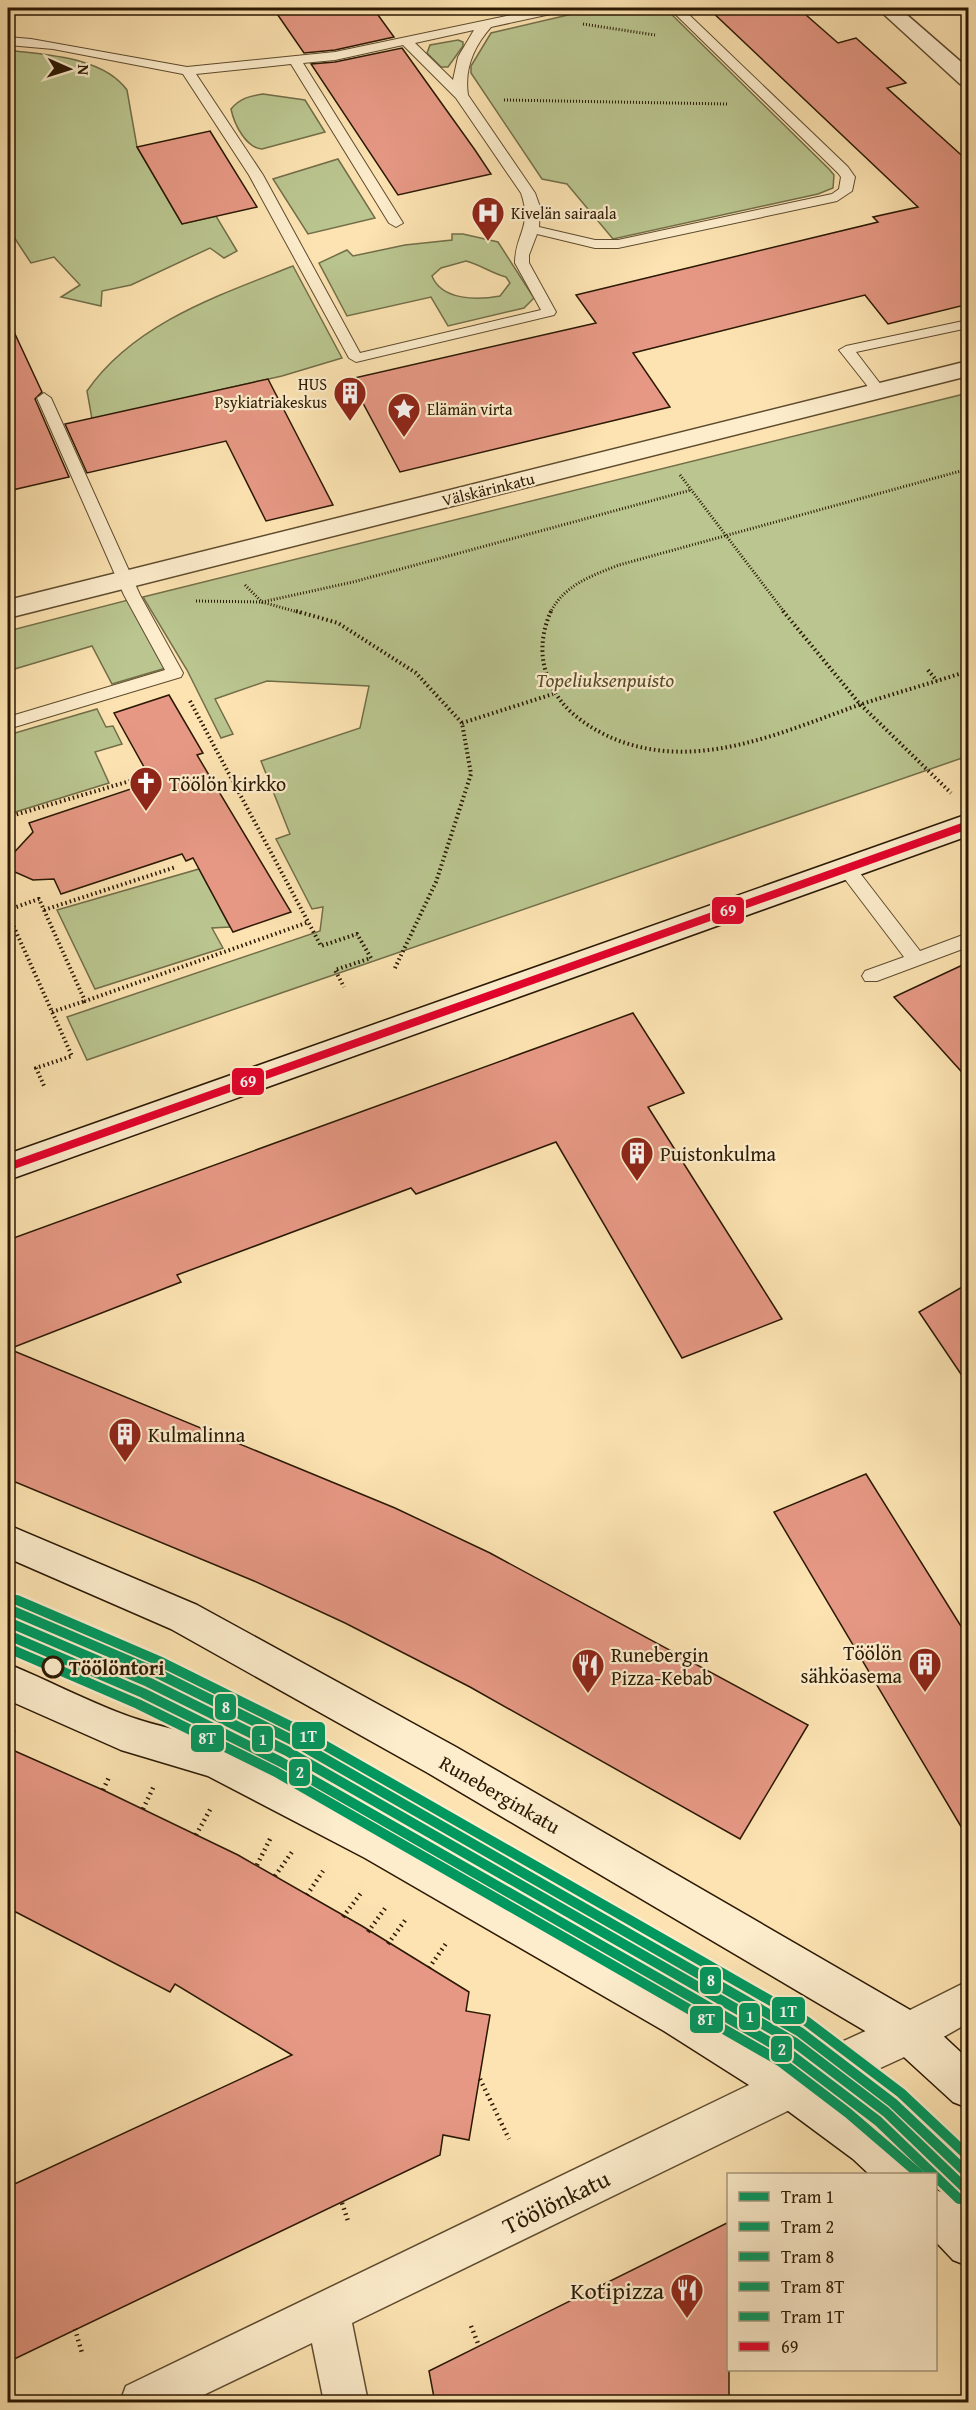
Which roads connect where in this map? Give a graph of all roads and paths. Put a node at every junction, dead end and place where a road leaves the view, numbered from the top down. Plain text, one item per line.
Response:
1 (560, 8) edge
2 (675, 8) edge
3 (887, 8) edge
4 (523, 15) junction
5 (486, 24) junction
6 (8, 41) edge
7 (406, 41) junction
8 (710, 42) junction
9 (295, 61) junction
10 (187, 71) junction
11 (969, 79) edge
12 (463, 97) junction
13 (776, 105) junction
14 (396, 223) dead end
15 (532, 229) junction
16 (969, 324) edge
17 (969, 369) edge
18 (879, 390) junction
19 (44, 398) dead end
20 (969, 469) edge
21 (677, 472) dead end
22 (691, 490) junction
23 (723, 536) junction
24 (237, 578) dead end
25 (125, 580) junction
26 (262, 602) junction
27 (8, 609) edge
28 (928, 670) dead end
29 (969, 671) edge
30 (175, 673) junction
31 (937, 681) junction
32 (553, 694) junction
33 (861, 705) junction
34 (8, 723) edge
35 (462, 723) junction
36 (938, 777) dead end
37 (130, 781) dead end
38 (8, 817) edge
39 (969, 825) edge
40 (176, 867) dead end
41 (847, 869) junction
42 (44, 910) junction
43 (8, 912) edge
44 (309, 922) junction
45 (969, 940) edge
46 (916, 959) junction
47 (394, 970) dead end
48 (871, 976) dead end
49 (344, 987) dead end
50 (85, 1001) junction
51 (52, 1011) junction
52 (45, 1088) dead end
53 (8, 1167) edge
54 (8, 1541) edge
55 (8, 1682) edge
56 (115, 1767) dead end
57 (156, 1783) dead end
58 (103, 1790) dead end
59 (211, 1808) dead end
60 (143, 1809) dead end
61 (196, 1835) dead end
62 (270, 1839) dead end
63 (292, 1852) dead end
64 (257, 1865) dead end
65 (323, 1871) dead end
66 (275, 1876) dead end
67 (361, 1893) dead end
68 (307, 1895) dead end
69 (386, 1907) dead end
70 (343, 1917) dead end
71 (406, 1919) dead end
72 (369, 1932) dead end
73 (447, 1942) dead end
74 (388, 1944) dead end
75 (429, 1968) dead end
76 (969, 2001) edge
77 (909, 2033) junction
78 (480, 2079) dead end
79 (791, 2087) junction
80 (969, 2087) edge
81 (509, 2139) dead end
82 (897, 2173) edge
83 (342, 2204) dead end
84 (937, 2212) edge
85 (348, 2221) dead end
86 (969, 2245) edge
87 (327, 2312) junction
88 (471, 2326) dead end
89 (75, 2329) dead end
90 (479, 2346) dead end
91 (82, 2353) dead end
92 (142, 2403) edge
93 (346, 2403) edge

1 - 4 lane
2 - 8 lane
3 - 11 main road
4 - 5 lane
4 - 8 path
5 - 7 lane
5 - 12 lane
6 - 10 lane
7 - 9 lane
7 - 12 lane
8 - 13 lane
9 - 10 lane
9 - 14 lane
10 - 15 lane
12 - 13 path
12 - 15 lane
13 - 15 lane
16 - 18 lane
17 - 18 main road, Välskärinkatu
18 - 25 main road, Välskärinkatu
19 - 25 lane
20 - 23 path
21 - 22 path
22 - 23 path
22 - 26 path
23 - 32 path
23 - 33 path
24 - 26 path
25 - 27 main road, Välskärinkatu
25 - 30 lane
26 - 35 path
28 - 31 path
29 - 31 path
30 - 34 lane
30 - 44 path
31 - 33 path
32 - 33 path
32 - 35 path
33 - 36 path
35 - 47 path
37 - 38 path
39 - 41 main road
40 - 42 path
41 - 46 lane
41 - 53 main road
42 - 43 path
42 - 50 path
43 - 51 path
44 - 49 path
44 - 50 path
45 - 46 lane
46 - 48 lane
50 - 51 path
51 - 52 path
54 - 77 main road, Runeberginkatu
55 - 79 main road
56 - 58 path
57 - 60 path
59 - 61 path
62 - 64 path
63 - 66 path
65 - 68 path
67 - 70 path
69 - 72 path
71 - 74 path
73 - 75 path
76 - 77 main road, Töölönkatu
77 - 79 main road, Töölönkatu
77 - 80 main road, Runeberginkatu
78 - 81 path
79 - 82 main road
79 - 87 main road, Töölönkatu
83 - 85 path
84 - 86 main road
87 - 92 main road, Töölönkatu
87 - 93 main road
88 - 90 path
89 - 91 path

